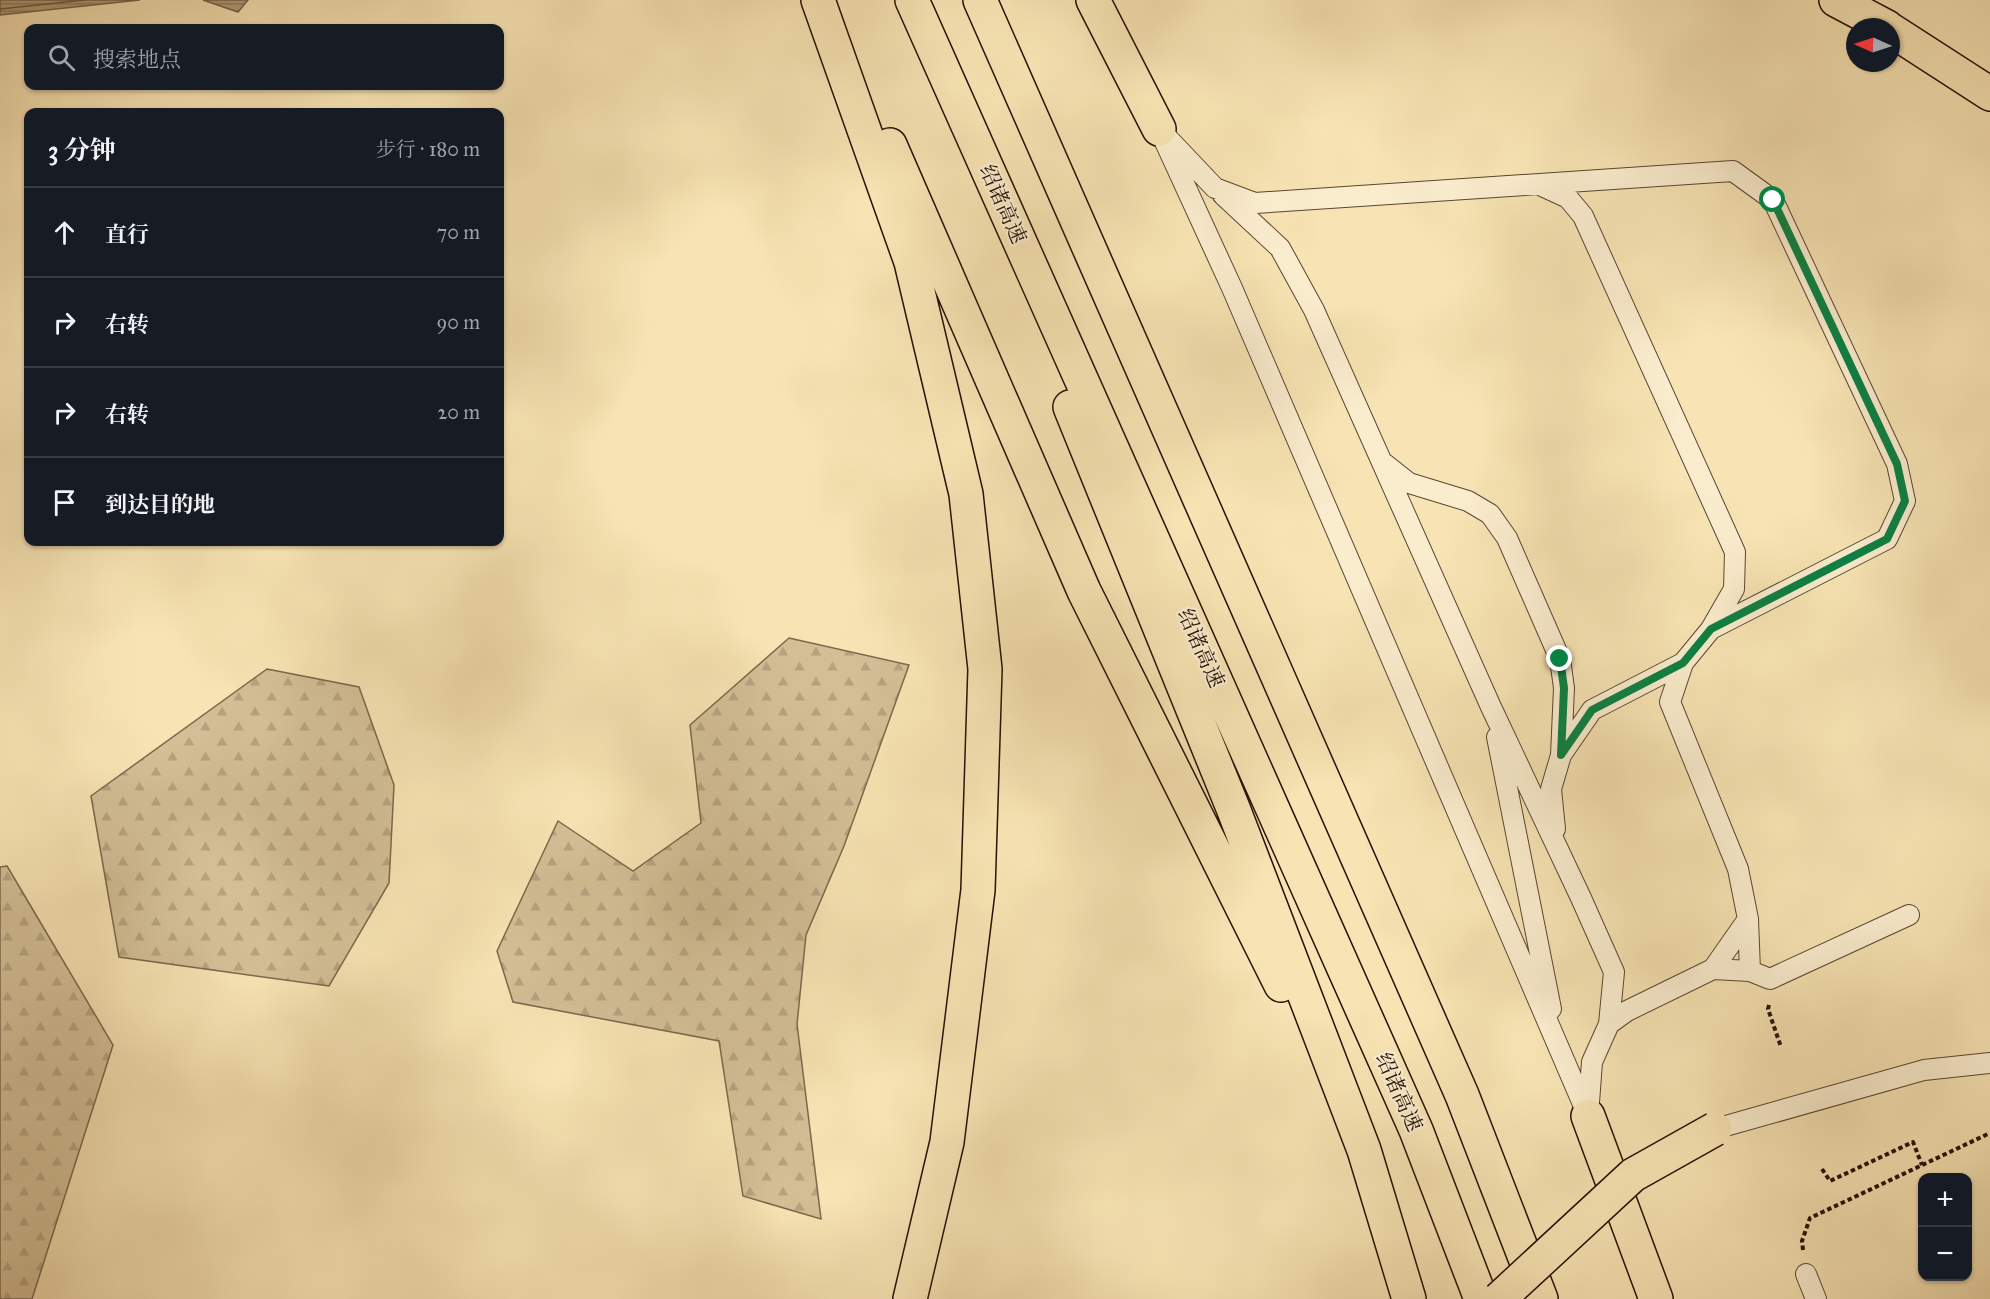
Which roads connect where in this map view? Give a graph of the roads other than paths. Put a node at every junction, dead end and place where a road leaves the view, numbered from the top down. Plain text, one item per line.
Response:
1 (818, 0) edge
2 (828, 0) edge
3 (904, 0) edge
4 (912, 0) edge
5 (980, 0) edge
6 (1092, 0) edge
7 (1836, 0) edge
8 (1870, 18) edge
9 (1900, 36) edge
10 (1990, 94) edge
11 (1159, 129) junction
12 (1539, 184) junction
13 (1215, 188) junction
14 (1381, 462) junction
15 (1711, 629) junction
16 (1683, 663) junction
17 (1491, 707) junction
18 (1561, 755) junction
19 (1557, 847) junction
20 (1910, 915) dead end
21 (1748, 919) junction
22 (1713, 969) junction
23 (1750, 971) junction
24 (1609, 1024) junction
25 (1558, 1047) junction
26 (1989, 1063) edge
27 (1588, 1116) junction
28 (1715, 1129) joint
29 (1364, 1150) junction
30 (1806, 1274) road end
31 (910, 1299) edge
32 (1409, 1299) edge
33 (1481, 1299) edge
34 (1499, 1299) edge
35 (1540, 1299) edge
36 (1656, 1299) edge
37 (1816, 1299) edge

1 - 31 highway
2 - 29 highway
3 - 29 highway
4 - 33 highway, 绍诸高速
5 - 35 highway
6 - 11 highway
7 - 8 highway
9 - 10 highway
11 - 13 lane
11 - 25 lane
12 - 13 lane
12 - 15 lane
12 - 15 lane
13 - 14 lane
14 - 17 lane
14 - 18 lane
15 - 16 lane
16 - 18 lane
16 - 21 lane
17 - 19 lane
17 - 25 lane
18 - 19 lane
19 - 24 lane
20 - 23 lane
21 - 22 lane
21 - 23 lane
22 - 23 lane
22 - 24 lane
24 - 27 lane
25 - 27 lane
26 - 28 lane
27 - 36 highway
28 - 34 highway, bridge
29 - 32 highway
30 - 37 lane

